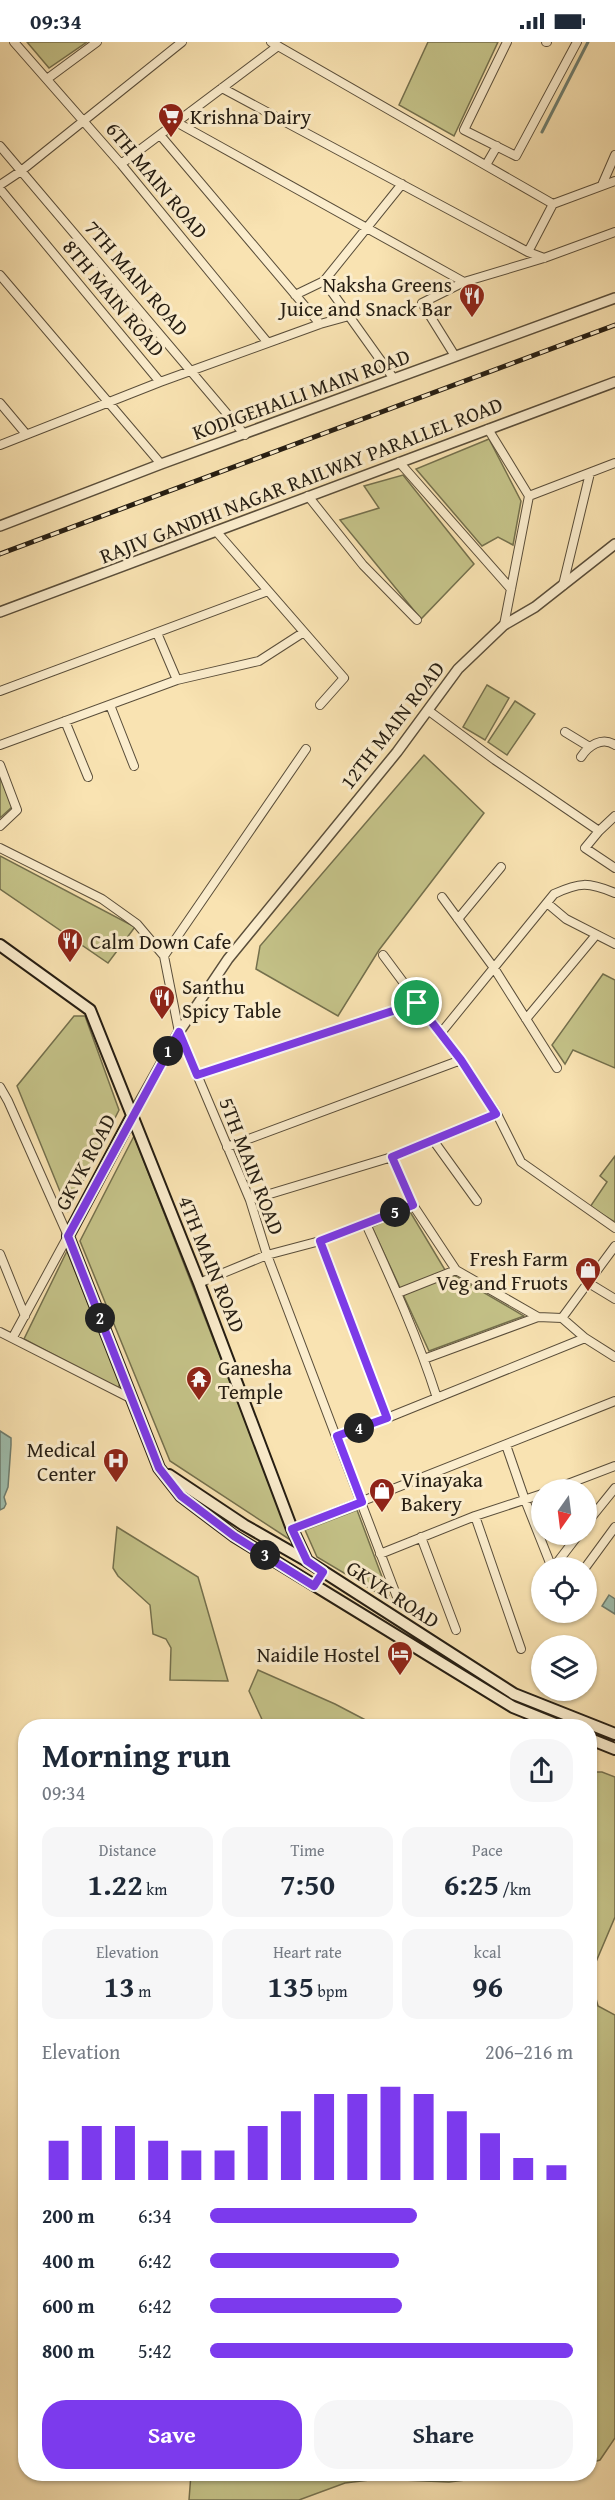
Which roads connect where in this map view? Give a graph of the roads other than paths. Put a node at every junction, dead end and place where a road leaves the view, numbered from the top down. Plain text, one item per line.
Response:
1 (14, 42) edge
2 (97, 42) edge
3 (182, 42) edge
4 (507, 42) edge
5 (577, 42) edge
6 (274, 44) edge
7 (47, 79) junction
8 (222, 88) junction
9 (84, 120) junction
10 (176, 122) junction
11 (160, 135) junction
12 (497, 146) junction
13 (0, 147) edge
14 (615, 155) edge
15 (121, 164) junction
16 (486, 165) junction
17 (21, 171) junction
18 (615, 181) edge
19 (402, 184) junction
20 (602, 185) junction
21 (0, 187) edge
22 (553, 204) junction
23 (368, 228) junction
24 (615, 232) edge
25 (528, 252) junction
26 (544, 258) junction
27 (0, 274) edge
28 (324, 282) junction
29 (464, 282) junction
30 (296, 295) junction
31 (615, 298) edge
32 (349, 316) junction
33 (320, 324) junction
34 (268, 343) junction
35 (455, 356) junction
36 (192, 370) junction
37 (394, 379) junction
38 (160, 382) junction
39 (615, 382) edge
40 (0, 403) edge
41 (109, 403) junction
42 (488, 429) junction
43 (26, 434) junction
44 (245, 435) junction
45 (0, 445) edge
46 (399, 462) junction
47 (615, 463) edge
48 (161, 464) junction
49 (590, 473) junction
50 (308, 496) junction
51 (529, 496) junction
52 (0, 526) edge
53 (216, 531) junction
54 (615, 544) edge
55 (563, 585) junction
56 (511, 589) junction
57 (268, 591) junction
58 (0, 612) edge
59 (417, 620) dead end
60 (504, 626) junction
61 (304, 632) junction
62 (157, 633) junction
63 (177, 680) junction
64 (0, 691) edge
65 (110, 705) junction
66 (320, 705) dead end
67 (429, 711) junction
68 (65, 721) junction
69 (566, 732) dead end
70 (615, 745) edge
71 (0, 746) edge
72 (588, 746) junction
73 (306, 749) dead end
74 (581, 757) dead end
75 (0, 765) edge
76 (134, 766) dead end
77 (88, 777) dead end
78 (615, 816) edge
79 (0, 826) edge
80 (599, 831) junction
81 (0, 848) edge
82 (501, 867) dead end
83 (615, 868) edge
84 (615, 893) edge
85 (442, 897) dead end
86 (546, 903) junction
87 (458, 919) junction
88 (596, 935) junction
89 (615, 944) edge
90 (0, 945) edge
91 (383, 955) dead end
92 (164, 956) junction
93 (494, 968) junction
94 (417, 1003) junction
95 (526, 1019) junction
96 (179, 1032) junction
97 (440, 1034) junction
98 (461, 1060) junction
99 (557, 1068) dead end
100 (197, 1075) junction
101 (0, 1087) edge
102 (496, 1114) junction
103 (132, 1116) junction
104 (433, 1140) junction
105 (227, 1147) junction
106 (392, 1157) junction
107 (250, 1200) junction
108 (477, 1202) dead end
109 (413, 1205) junction
110 (366, 1224) junction
111 (615, 1228) edge
112 (68, 1236) junction
113 (320, 1241) junction
114 (614, 1250) edge
115 (0, 1254) edge
116 (267, 1255) junction
117 (456, 1270) junction
118 (587, 1282) junction
119 (199, 1283) junction
120 (398, 1293) junction
121 (615, 1299) edge
122 (25, 1316) junction
123 (538, 1317) junction
124 (562, 1318) junction
125 (0, 1332) edge
126 (13, 1337) junction
127 (585, 1338) junction
128 (615, 1357) edge
129 (424, 1359) junction
130 (437, 1398) junction
131 (132, 1399) junction
132 (615, 1401) edge
133 (387, 1418) junction
134 (337, 1436) junction
135 (506, 1445) junction
136 (615, 1466) edge
137 (159, 1468) junction
138 (581, 1479) edge
139 (615, 1488) edge
140 (531, 1498) edge
141 (525, 1500) junction
142 (362, 1502) junction
143 (597, 1510) edge
144 (475, 1516) junction
145 (615, 1527) edge
146 (292, 1529) junction
147 (421, 1537) junction
148 (571, 1545) edge
149 (380, 1554) junction
150 (548, 1557) edge
151 (561, 1557) edge
152 (593, 1557) edge
153 (307, 1561) junction
154 (323, 1572) junction
155 (314, 1586) junction
156 (397, 1597) dead end
157 (456, 1630) dead end
158 (521, 1649) dead end
159 (543, 1719) edge
160 (577, 1719) edge
161 (597, 1727) edge
162 (615, 1734) edge
163 (597, 1742) edge
164 (615, 1749) edge

1 - 7 street, 6TH MAIN ROAD
2 - 7 street
3 - 9 street
4 - 12 street
5 - 12 street
6 - 8 street
6 - 16 street
7 - 9 street, 6TH MAIN ROAD
8 - 10 street
8 - 19 street
9 - 15 street, 6TH MAIN ROAD
9 - 17 street
10 - 11 street
10 - 23 street
11 - 15 street
11 - 30 street
12 - 16 street
13 - 17 street, 7TH MAIN ROAD
14 - 20 street
15 - 34 street, 6TH MAIN ROAD
16 - 22 street
17 - 21 street
17 - 36 street, 7TH MAIN ROAD
18 - 20 street
19 - 23 street
19 - 25 street
20 - 22 street
21 - 38 street, 8TH MAIN ROAD
22 - 25 street
23 - 28 street
23 - 29 street
24 - 26 street
25 - 26 street
26 - 29 street
27 - 41 street
28 - 30 street
28 - 32 street
29 - 35 street
30 - 33 street
31 - 35 street, KODIGEHALLI MAIN ROAD
32 - 33 street
32 - 37 street
33 - 34 street
34 - 36 street
35 - 37 street, KODIGEHALLI MAIN ROAD
36 - 38 street
36 - 44 street, 7TH MAIN ROAD
37 - 44 street, KODIGEHALLI MAIN ROAD
38 - 41 street, 8TH MAIN ROAD
39 - 42 street, RAJIV GANDHI NAGAR RAILWAY PARALLEL ROAD
40 - 43 street
41 - 43 street, 8TH MAIN ROAD
41 - 48 street
42 - 46 street, RAJIV GANDHI NAGAR RAILWAY PARALLEL ROAD
42 - 51 street
43 - 45 street, 8TH MAIN ROAD
44 - 48 street, KODIGEHALLI MAIN ROAD
46 - 50 street, RAJIV GANDHI NAGAR RAILWAY PARALLEL ROAD
46 - 56 street
47 - 49 street
48 - 52 street, KODIGEHALLI MAIN ROAD
49 - 51 street
49 - 55 street
50 - 53 street, RAJIV GANDHI NAGAR RAILWAY PARALLEL ROAD
50 - 59 street
51 - 56 street
53 - 57 street
53 - 58 street, RAJIV GANDHI NAGAR RAILWAY PARALLEL ROAD
54 - 55 street, 12TH MAIN ROAD
55 - 60 street, 12TH MAIN ROAD
56 - 60 street
57 - 61 street
57 - 62 street
60 - 67 street, 12TH MAIN ROAD
61 - 63 street
61 - 66 street
62 - 63 street
62 - 64 street
63 - 65 street
65 - 68 street
65 - 76 street
67 - 80 street
67 - 96 street, 12TH MAIN ROAD
68 - 71 street
68 - 77 street
69 - 72 street
70 - 72 street
72 - 74 street
73 - 92 street
75 - 79 street
78 - 80 street
80 - 83 street
81 - 92 street
82 - 87 street
84 - 86 street
85 - 87 street
86 - 88 street
86 - 93 street
87 - 93 street
88 - 89 street
88 - 95 street
90 - 103 main road, GKVK ROAD
91 - 94 street
92 - 96 street, 5TH MAIN ROAD
93 - 95 street
93 - 97 street
94 - 97 street
94 - 100 street
95 - 99 street
96 - 100 street, 5TH MAIN ROAD
96 - 103 street, 12TH MAIN ROAD
97 - 98 street
98 - 102 street
98 - 105 street
100 - 105 street, 5TH MAIN ROAD
101 - 112 street
102 - 104 street
102 - 111 street
103 - 112 main road, GKVK ROAD
103 - 119 main road, 4TH MAIN ROAD
104 - 106 street
104 - 108 street
105 - 107 street, 5TH MAIN ROAD
106 - 107 street
106 - 109 street
107 - 116 street, 5TH MAIN ROAD
109 - 110 street
109 - 117 street
110 - 113 street
110 - 120 street
112 - 122 street
112 - 131 main road, GKVK ROAD
113 - 116 street
113 - 133 street
114 - 118 street
115 - 122 street
116 - 119 street
116 - 134 street, 5TH MAIN ROAD
117 - 120 street
117 - 123 street
118 - 121 street
118 - 124 street
119 - 146 main road, 4TH MAIN ROAD
120 - 129 street
122 - 126 street
123 - 124 street
123 - 129 street
124 - 127 street
125 - 126 street
126 - 131 street
127 - 128 street
127 - 130 street
129 - 130 street
130 - 133 street
131 - 137 main road, GKVK ROAD
132 - 135 street
133 - 134 street
134 - 142 street, 5TH MAIN ROAD
135 - 141 street
135 - 142 street
136 - 138 street
137 - 153 main road, GKVK ROAD
137 - 155 main road, GKVK ROAD
139 - 143 street
140 - 141 street
141 - 144 street
141 - 150 street
142 - 146 street
142 - 149 street, 5TH MAIN ROAD
144 - 147 street
144 - 158 street
145 - 152 street
146 - 153 main road, 4TH MAIN ROAD
147 - 149 street
147 - 157 street
148 - 151 street
149 - 156 street, 5TH MAIN ROAD
153 - 154 main road, GKVK ROAD
154 - 155 main road
154 - 160 main road, GKVK ROAD
155 - 159 main road, GKVK ROAD
161 - 162 main road, GKVK ROAD
163 - 164 main road

